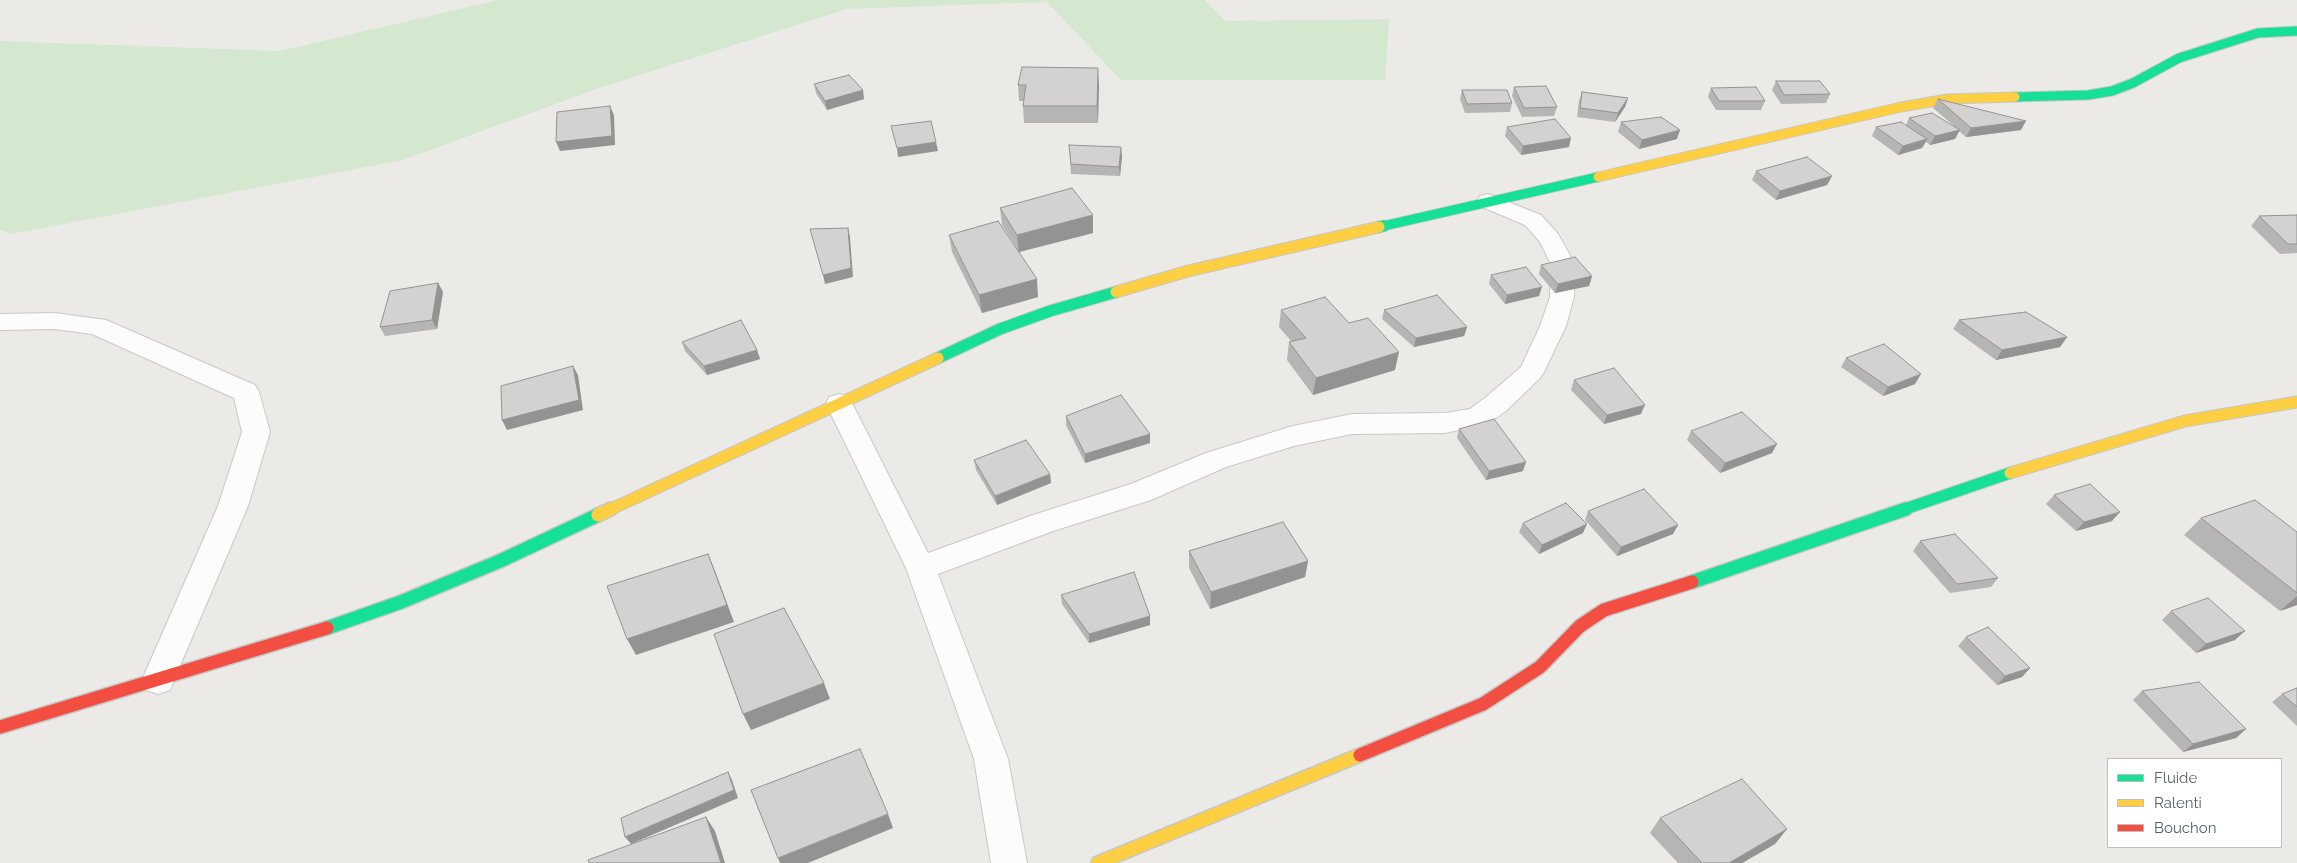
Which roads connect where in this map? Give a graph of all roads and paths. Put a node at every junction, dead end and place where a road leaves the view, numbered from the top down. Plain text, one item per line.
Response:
1 (2297, 30) edge
2 (1488, 201) junction
3 (0, 322) edge
4 (2297, 402) edge
5 (839, 404) junction
6 (921, 568) junction
7 (158, 680) junction
8 (0, 727) edge
9 (1009, 863) edge
10 (1098, 863) edge

1 - 2 street
2 - 5 street
2 - 6 street
3 - 7 street
4 - 10 street
5 - 6 street
5 - 7 street
6 - 9 street
7 - 8 street

